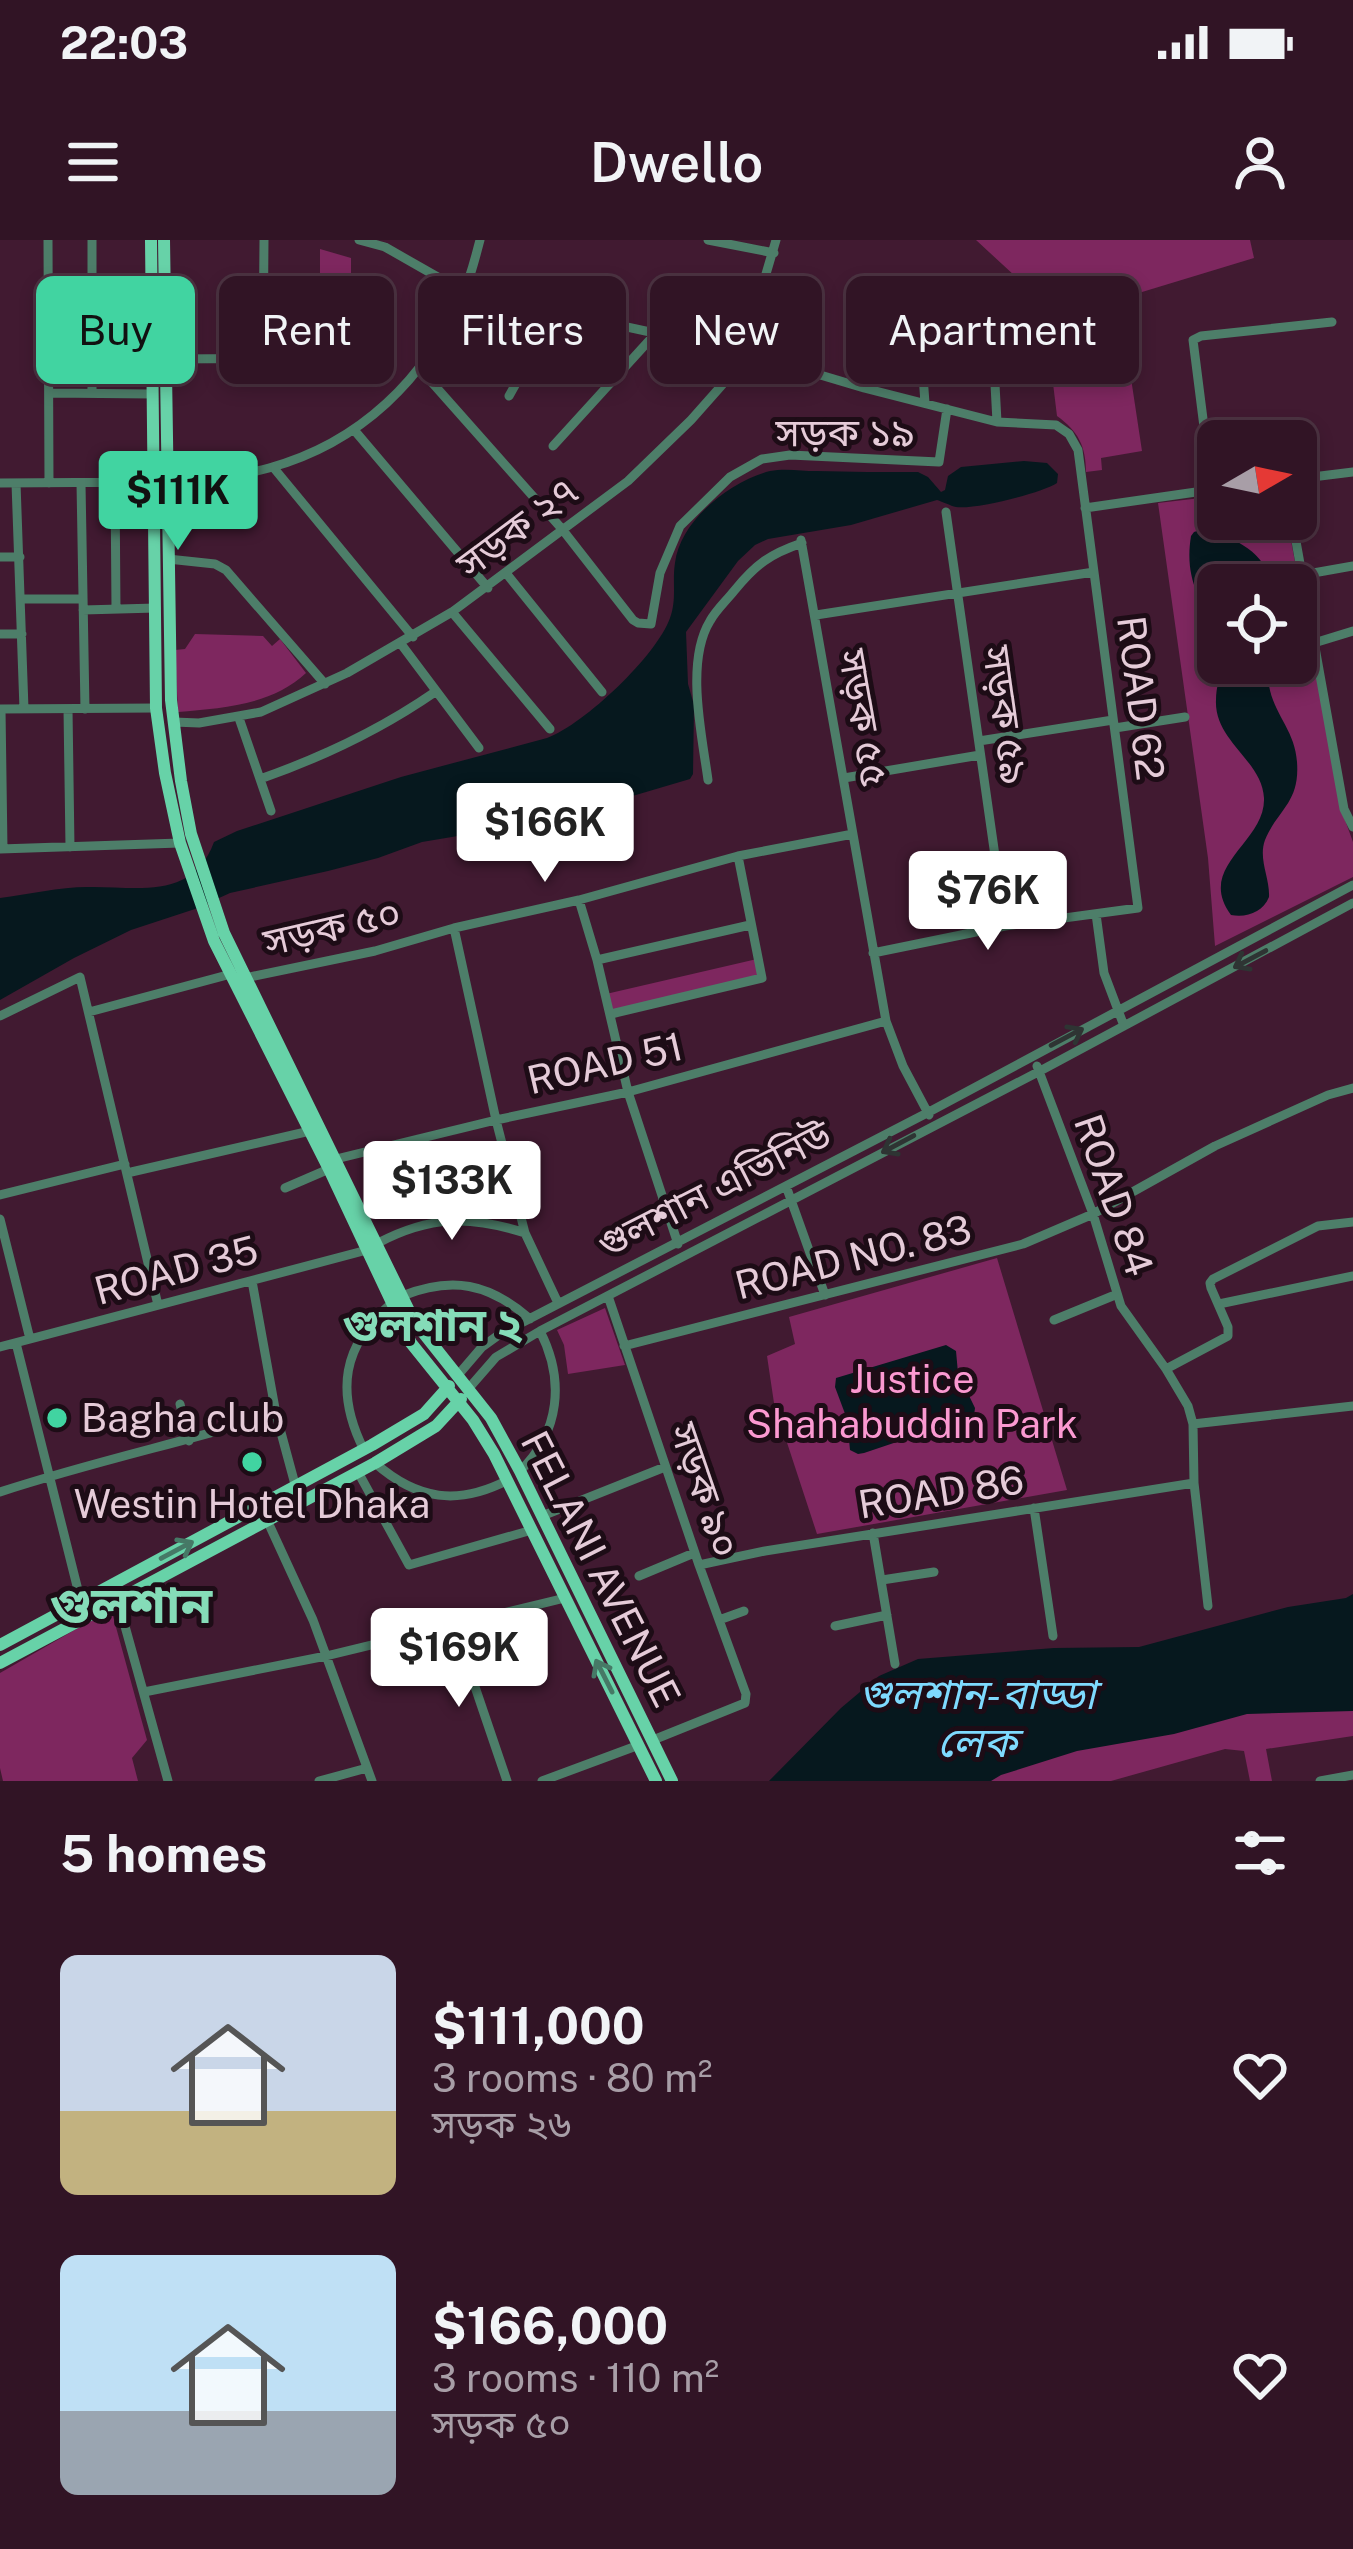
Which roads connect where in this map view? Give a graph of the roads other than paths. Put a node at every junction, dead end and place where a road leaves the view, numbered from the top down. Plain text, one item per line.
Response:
1 (48, 240) edge
2 (92, 240) edge
3 (151, 240) edge
4 (164, 240) edge
5 (264, 240) edge
6 (359, 240) edge
7 (480, 240) edge
8 (707, 240) edge
9 (776, 240) edge
10 (386, 244) edge
11 (774, 253) junction
12 (165, 276) edge
13 (263, 276) edge
14 (438, 276) edge
15 (469, 276) edge
16 (767, 276) edge
17 (1332, 322) dead end
18 (650, 341) edge
19 (418, 371) edge
20 (822, 376) edge
21 (165, 384) edge
22 (433, 384) edge
23 (515, 384) edge
24 (723, 384) edge
25 (863, 384) edge
26 (924, 384) edge
27 (995, 384) edge
28 (864, 388) junction
29 (92, 392) junction
30 (49, 393) junction
31 (152, 394) junction
32 (508, 396) dead end
33 (925, 403) junction
34 (947, 409) junction
35 (1205, 420) edge
36 (997, 422) junction
37 (355, 431) junction
38 (553, 446) dead end
39 (273, 467) junction
40 (1353, 472) edge
41 (1317, 476) edge
42 (116, 482) junction
43 (160, 482) junction
44 (0, 483) edge
45 (16, 483) junction
46 (50, 483) junction
47 (81, 483) junction
48 (1197, 492) edge
49 (1084, 502) junction
50 (946, 512) dead end
51 (562, 529) junction
52 (0, 557) edge
53 (20, 557) junction
54 (169, 559) junction
55 (1353, 566) edge
56 (1094, 572) junction
57 (1317, 572) edge
58 (506, 573) junction
59 (488, 587) junction
60 (958, 592) junction
61 (22, 599) junction
62 (83, 605) junction
63 (156, 608) junction
64 (116, 609) junction
65 (452, 612) junction
66 (815, 615) junction
67 (1353, 632) edge
68 (0, 634) edge
69 (22, 634) junction
70 (413, 637) junction
71 (1317, 642) edge
72 (401, 644) junction
73 (1317, 657) edge
74 (325, 685) junction
75 (435, 692) junction
76 (602, 692) dead end
77 (1, 709) edge
78 (24, 709) junction
79 (68, 709) junction
80 (85, 709) junction
81 (157, 715) junction
82 (1184, 717) dead end
83 (239, 718) junction
84 (174, 722) junction
85 (1114, 724) junction
86 (550, 729) dead end
87 (979, 741) junction
88 (478, 748) dead end
89 (980, 754) junction
90 (844, 778) junction
91 (260, 779) junction
92 (708, 780) dead end
93 (1348, 807) edge
94 (271, 811) dead end
95 (1353, 827) edge
96 (853, 834) junction
97 (186, 841) junction
98 (70, 847) junction
99 (1, 849) edge
100 (738, 856) junction
101 (1353, 885) edge
102 (579, 900) junction
103 (1353, 903) edge
104 (211, 913) junction
105 (1096, 914) junction
106 (750, 925) junction
107 (1005, 926) junction
108 (454, 928) junction
109 (873, 953) junction
110 (597, 960) junction
111 (240, 974) junction
112 (1118, 1011) junction
113 (88, 1012) junction
114 (611, 1014) junction
115 (0, 1016) edge
116 (886, 1021) junction
117 (1124, 1026) junction
118 (1031, 1056) junction
119 (1040, 1071) junction
120 (1353, 1088) edge
121 (628, 1091) junction
122 (927, 1113) junction
123 (496, 1120) junction
124 (934, 1126) junction
125 (310, 1131) junction
126 (333, 1164) junction
127 (126, 1169) junction
128 (786, 1186) junction
129 (285, 1188) dead end
130 (0, 1195) edge
131 (793, 1200) junction
132 (1093, 1214) junction
133 (0, 1219) edge
134 (1353, 1222) edge
135 (525, 1233) junction
136 (678, 1244) junction
137 (372, 1247) junction
138 (1353, 1276) edge
139 (252, 1281) junction
140 (825, 1294) junction
141 (1115, 1295) junction
142 (608, 1296) junction
143 (397, 1299) junction
144 (558, 1303) junction
145 (1219, 1304) junction
146 (158, 1305) junction
147 (530, 1319) junction
148 (1054, 1320) dead end
149 (540, 1331) junction
150 (30, 1339) junction
151 (16, 1343) junction
152 (624, 1346) junction
153 (0, 1347) edge
154 (1166, 1369) junction
155 (458, 1375) junction
156 (469, 1388) junction
157 (446, 1389) junction
158 (458, 1402) junction
159 (180, 1404) dead end
160 (1353, 1406) edge
161 (276, 1414) junction
162 (1193, 1424) junction
163 (189, 1441) junction
164 (364, 1450) junction
165 (374, 1463) junction
166 (665, 1467) junction
167 (358, 1472) junction
168 (50, 1475) junction
169 (514, 1475) junction
170 (1194, 1484) junction
171 (296, 1488) junction
172 (0, 1492) edge
173 (1034, 1508) junction
174 (542, 1516) junction
175 (267, 1520) junction
176 (532, 1530) junction
177 (873, 1534) junction
178 (694, 1553) junction
179 (698, 1565) junction
180 (934, 1572) dead end
181 (639, 1576) dead end
182 (882, 1580) junction
183 (565, 1598) junction
184 (118, 1601) junction
185 (81, 1602) junction
186 (1208, 1606) dead end
187 (744, 1611) dead end
188 (887, 1615) junction
189 (719, 1620) junction
190 (454, 1625) junction
191 (835, 1626) dead end
192 (1054, 1636) dead end
193 (0, 1645) edge
194 (326, 1656) junction
195 (0, 1663) edge
196 (895, 1664) dead end
197 (144, 1692) junction
198 (646, 1742) junction
199 (367, 1768) junction
200 (1353, 1774) edge
201 (168, 1781) edge
202 (320, 1781) edge
203 (372, 1781) edge
204 (507, 1781) edge
205 (542, 1781) edge
206 (656, 1781) edge
207 (671, 1781) edge
208 (1320, 1781) edge

1 - 30 street
2 - 29 street
3 - 31 main road
4 - 12 main road
5 - 13 street
6 - 10 street
7 - 15 street
8 - 11 street
9 - 11 street, সড়ক ২৭
10 - 14 street
11 - 16 street, সড়ক ২৭
17 - 35 street
18 - 38 street
19 - 37 street
20 - 28 street
21 - 43 main road
22 - 51 street
23 - 32 street
24 - 51 street, সড়ক ২৭
25 - 28 street
26 - 33 street
27 - 36 street
28 - 33 street
29 - 30 street
29 - 31 street
30 - 46 street
31 - 43 main road
33 - 34 street
34 - 36 street
34 - 51 street, সড়ক ১৯
36 - 49 street, ROAD 62
37 - 39 street
37 - 59 street
39 - 43 street
39 - 70 street
40 - 41 street
42 - 43 street
42 - 47 street
42 - 64 street
43 - 54 main road
43 - 63 main road
44 - 45 street
45 - 46 street
45 - 53 street
46 - 47 street
47 - 62 street
48 - 49 street
49 - 56 street, ROAD 62
50 - 60 street, সড়ক ৫৯
51 - 58 street, সড়ক ২৭
52 - 53 street
53 - 61 street
54 - 74 street
54 - 84 main road
55 - 57 street
56 - 60 street
56 - 85 street, ROAD 62
58 - 59 street, সড়ক ২৭
58 - 76 street
59 - 65 street, সড়ক ২৭
60 - 66 street
60 - 87 street, সড়ক ৫৯
61 - 62 street
61 - 69 street
62 - 64 street
62 - 80 street
63 - 64 street
63 - 81 main road
65 - 70 street, সড়ক ২৭
65 - 86 street
66 - 90 street, সড়ক ৫৫
66 - 92 street, সড়ক ৫৫
67 - 71 street
68 - 69 street
69 - 78 street
70 - 72 street, সড়ক ২৭
72 - 74 street, সড়ক ২৭
72 - 75 street
73 - 93 street
74 - 83 street, সড়ক ২৭
75 - 88 street
75 - 91 street
77 - 78 street
77 - 99 street
78 - 79 street
79 - 80 street
79 - 98 street
80 - 81 street
81 - 84 main road
81 - 97 main road
82 - 85 street
83 - 84 street, সড়ক ২৭
83 - 91 street
84 - 97 main road
85 - 87 street
85 - 105 street, ROAD 62
87 - 89 street, সড়ক ৫৯
89 - 90 street
89 - 107 street, সড়ক ৫৯
90 - 96 street, সড়ক ৫৫
91 - 94 street
93 - 95 street
96 - 100 street, সড়ক ৫০
96 - 109 street, সড়ক ৫৫
97 - 98 street
97 - 104 main road
97 - 104 main road
98 - 99 street
100 - 102 street, সড়ক ৫০
100 - 106 street
101 - 112 street, গুলশান এভিনিউ
102 - 108 street, সড়ক ৫০
102 - 110 street
103 -> 117 street, গুলশান এভিনিউ
104 - 111 main road
105 - 107 street
105 - 112 street
106 - 110 street
106 - 114 street
107 - 109 street
108 - 111 street, সড়ক ৫০
108 - 123 street
109 - 116 street, সড়ক ৫৫
110 - 114 street
111 - 113 street, সড়ক ৫০
111 - 125 main road
111 - 126 main road
112 - 117 street
118 -> 112 street, গুলশান এভিনিউ
113 - 115 street
113 - 127 street
114 - 121 street
116 - 121 street, ROAD 51
116 - 122 street, সড়ক ৫৫
117 - 119 street, গুলশান এভিনিউ
118 - 119 street, ROAD 84
118 - 122 street, গুলশান এভিনিউ
119 - 124 street, গুলশান এভিনিউ
119 - 132 street, ROAD 84
120 - 132 street, ROAD NO. 83
121 - 123 street, ROAD 51
121 - 136 street
122 - 124 street, সড়ক ৫৫
122 - 128 street, গুলশান এভিনিউ
123 - 126 street, ROAD 51
123 - 135 street
124 -> 131 street, গুলশান এভিনিউ
125 - 126 main road
125 - 127 street
126 - 129 street, ROAD 51
126 - 137 main road
127 - 130 street
127 - 146 street
128 - 131 street
128 - 136 street, গুলশান এভিনিউ
131 - 140 street
131 - 142 street, গুলশান এভিনিউ
132 - 140 street, ROAD NO. 83
132 - 141 street, ROAD 84
133 - 150 street
134 - 145 street
135 - 137 street, ROAD 35
135 - 144 street
136 - 144 street, গুলশান এভিনিউ
137 - 139 street, ROAD 35
137 - 143 main road
138 - 145 street
139 - 146 street, ROAD 35
139 - 161 street
140 - 152 street, ROAD NO. 83
141 - 148 street
141 - 154 street, ROAD 84
142 - 149 street, গুলশান এভিনিউ
142 - 152 street, সড়ক ৯০
143 - 147 street
143 - 155 main road, FELANI AVENUE
143 - 157 main road, FELANI AVENUE
143 - 164 street
144 - 147 street, গুলশান এভিনিউ
145 - 154 street
146 - 150 street, ROAD 35
147 - 155 street, গুলশান এভিনিউ
149 - 156 street, গুলশান এভিনিউ
149 - 169 street
150 - 151 street, ROAD 35
151 - 153 street, ROAD 35
151 - 168 street
152 - 166 street, সড়ক ৯০
154 - 162 street, ROAD 84
155 - 156 main road, FELANI AVENUE
155 - 157 main road, গুলশান এভিনিউ
156 - 158 main road, গুলশান এভিনিউ
156 - 169 main road, FELANI AVENUE
157 - 158 main road, FELANI AVENUE
157 - 164 main road, গুলশান এভিনিউ
158 - 165 main road, গুলশান এভিনিউ
158 - 169 main road, FELANI AVENUE
159 - 163 street
160 - 162 street
161 - 163 street
161 - 171 street
162 - 170 street, ROAD 84
163 - 168 street
164 - 171 main road, গুলশান এভিনিউ
165 - 167 main road, গুলশান এভিনিউ
165 - 169 street
166 - 174 street
166 - 178 street, সড়ক ৯০
167 - 175 main road, গুলশান এভিনিউ
167 - 176 street
168 - 172 street
168 - 185 street
169 - 174 main road, FELANI AVENUE
169 - 176 main road, FELANI AVENUE
170 - 173 street, ROAD 86
170 - 186 street, ROAD 84
185 -> 171 main road, গুলশান এভিনিউ
173 - 177 street, ROAD 86
173 - 192 street
174 - 198 main road, FELANI AVENUE
175 - 184 main road, গুলশান এভিনিউ
175 - 194 street
176 - 183 main road, FELANI AVENUE
177 - 179 street, ROAD 86
177 - 182 street
178 - 179 street, সড়ক ৯০
178 - 181 street
179 - 189 street, সড়ক ৯০
180 - 182 street
182 - 188 street
183 - 190 street
198 -> 183 main road, FELANI AVENUE
184 - 195 main road, গুলশান এভিনিউ
184 - 197 street
185 - 193 main road, গুলশান এভিনিউ
187 - 189 street
188 - 191 street
188 - 196 street
189 - 198 street, সড়ক ৯০
190 - 194 street
190 - 204 street
194 - 197 street
194 - 199 street
197 - 201 street
198 - 205 street
198 - 206 main road, FELANI AVENUE
198 - 207 main road, FELANI AVENUE
199 - 202 street
199 - 203 street
200 - 208 street

